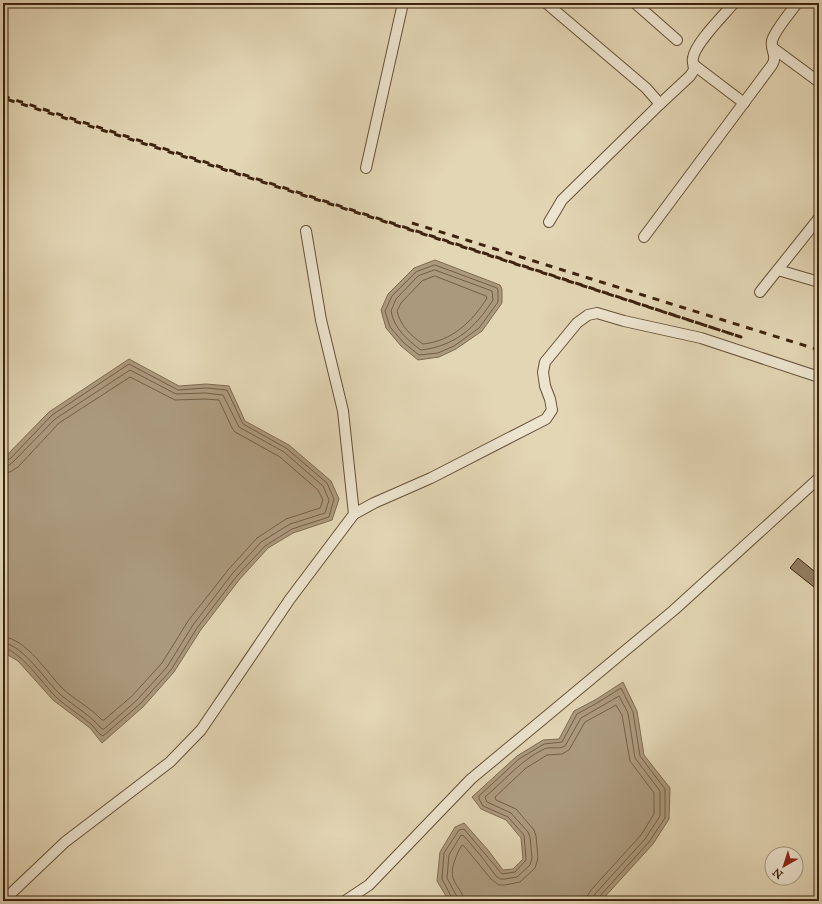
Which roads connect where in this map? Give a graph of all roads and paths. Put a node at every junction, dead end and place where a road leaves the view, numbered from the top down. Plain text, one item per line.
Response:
1 (403, 3) edge
2 (546, 3) edge
3 (635, 3) edge
4 (734, 3) edge
5 (797, 3) edge
6 (678, 40) dead end
7 (773, 48) junction
8 (694, 65) junction
9 (819, 82) edge
10 (744, 103) junction
11 (660, 104) junction
12 (366, 168) dead end
13 (819, 218) edge
14 (549, 222) dead end
15 (306, 231) dead end
16 (644, 237) dead end
17 (778, 270) junction
18 (819, 282) edge
19 (760, 292) dead end
20 (819, 378) edge
21 (819, 478) edge
22 (354, 514) junction
23 (3, 901) edge
24 (345, 901) edge

1 - 12 street
2 - 11 street
3 - 6 street
4 - 8 street
5 - 7 street
7 - 9 street
7 - 10 street
8 - 10 street
8 - 11 street
10 - 16 street
11 - 14 street
13 - 17 street
15 - 22 street
17 - 18 street
17 - 19 street
20 - 22 street
21 - 24 street
22 - 23 street

